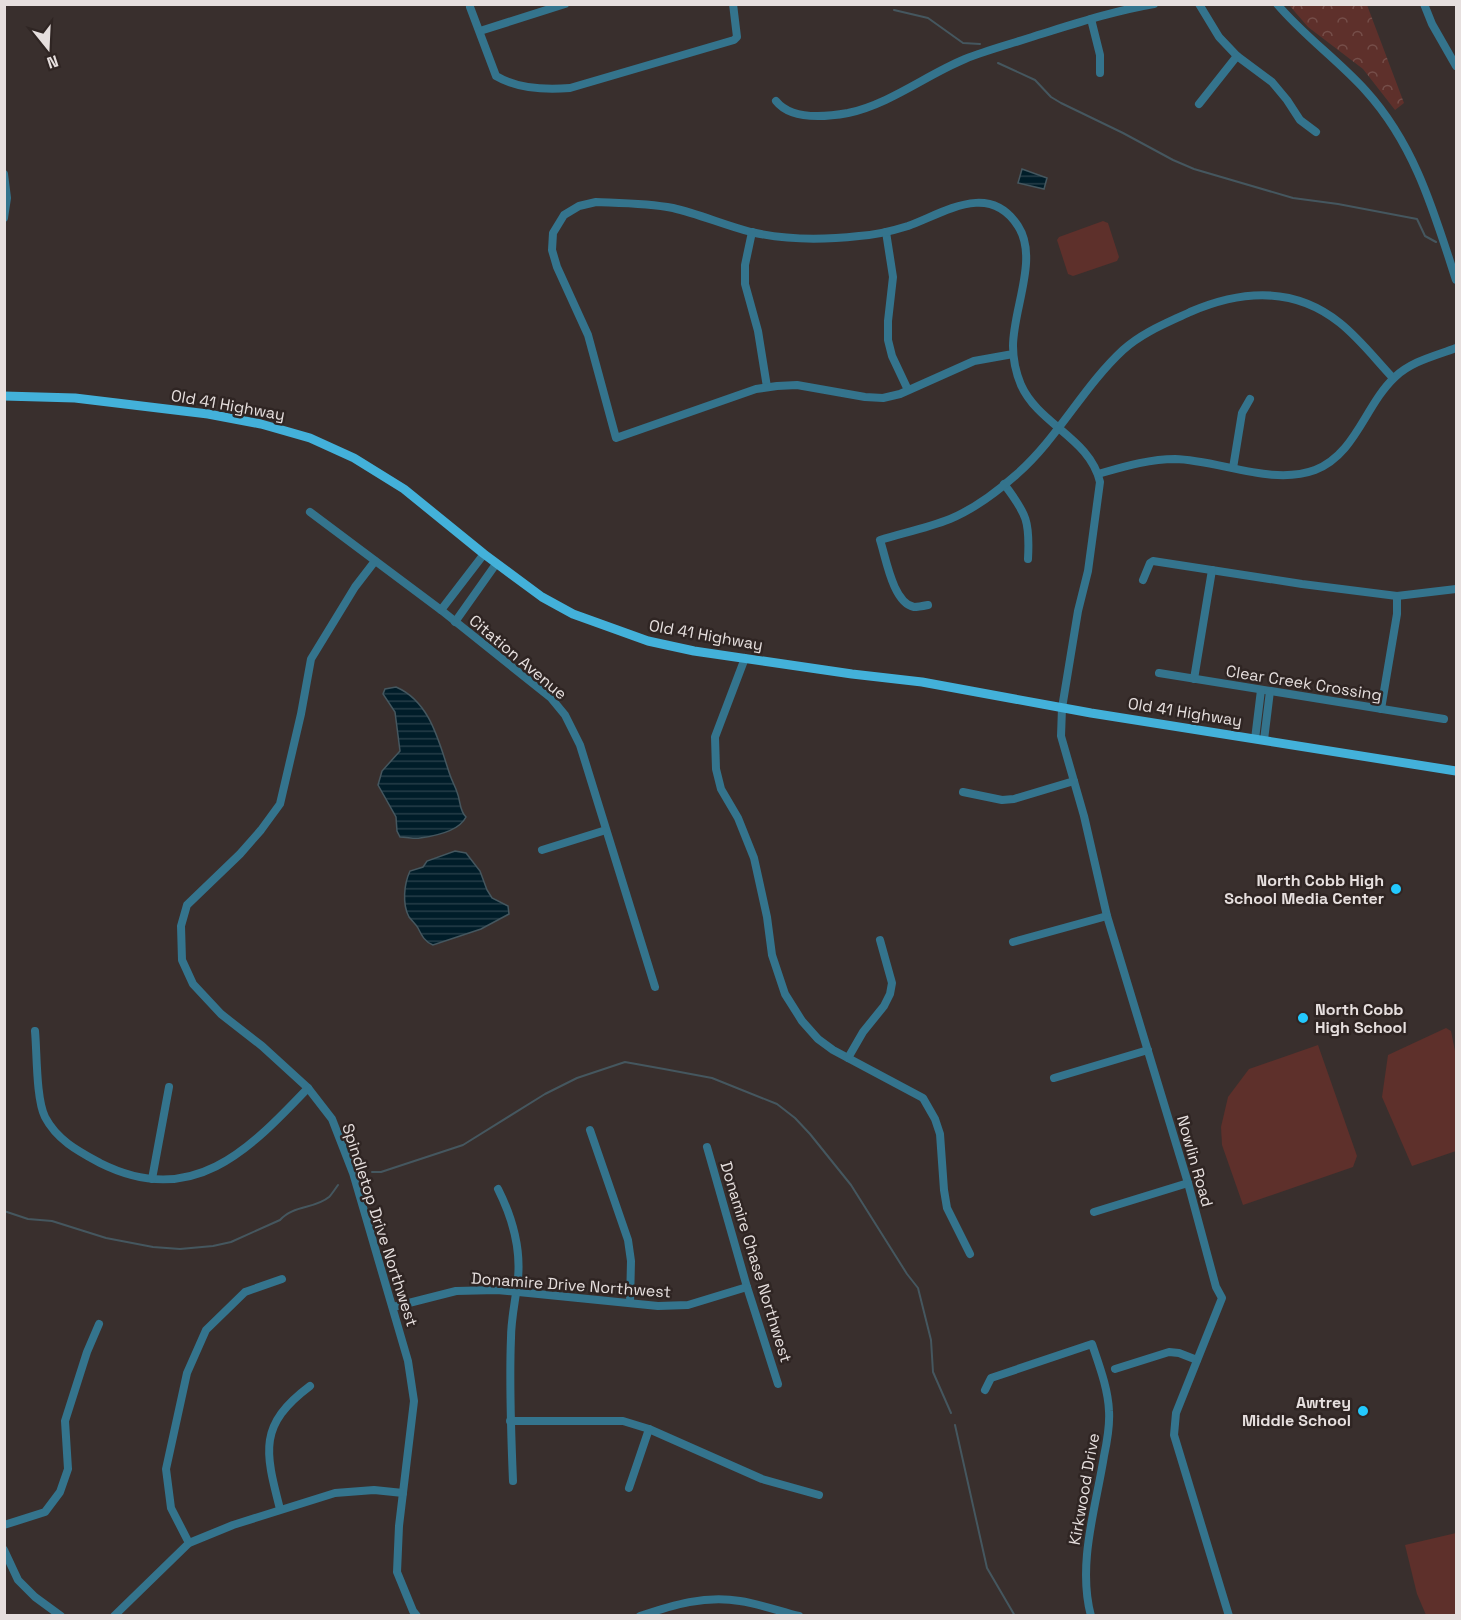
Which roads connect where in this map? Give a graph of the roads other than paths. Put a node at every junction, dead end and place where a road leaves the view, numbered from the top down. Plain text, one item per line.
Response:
1 (565, 4) edge
2 (733, 4) edge
3 (1154, 4) edge
4 (1199, 4) edge
5 (1277, 4) edge
6 (1424, 4) edge
7 (470, 7) dead end
8 (1091, 19) junction
9 (480, 31) junction
10 (1238, 56) junction
11 (1456, 66) edge
12 (1100, 73) dead end
13 (776, 101) dead end
14 (1199, 104) dead end
15 (1316, 132) dead end
16 (4, 174) edge
17 (4, 218) edge
18 (752, 232) junction
19 (886, 232) junction
20 (1456, 280) edge
21 (1456, 348) edge
22 (1013, 354) junction
23 (1393, 378) junction
24 (767, 387) junction
25 (908, 390) junction
26 (4, 396) edge
27 (1251, 399) dead end
28 (1058, 428) junction
29 (1233, 468) junction
30 (1098, 474) junction
31 (1004, 484) junction
32 (310, 512) dead end
33 (484, 554) junction
34 (1028, 559) dead end
35 (375, 561) junction
36 (496, 564) junction
37 (1212, 570) junction
38 (1143, 580) dead end
39 (1456, 589) edge
40 (1397, 596) junction
41 (928, 605) dead end
42 (441, 610) junction
43 (454, 622) junction
44 (745, 658) junction
45 (1159, 674) dead end
46 (1194, 679) junction
47 (1261, 690) junction
48 (1270, 691) junction
49 (1062, 708) junction
50 (1381, 709) junction
51 (1444, 719) dead end
52 (1259, 739) junction
53 (1456, 771) edge
54 (1074, 781) junction
55 (963, 792) dead end
56 (606, 830) junction
57 (542, 850) dead end
58 (1107, 916) junction
59 (880, 940) dead end
60 (1013, 942) dead end
61 (655, 987) dead end
62 (35, 1031) dead end
63 (1148, 1050) junction
64 (848, 1058) junction
65 (1054, 1078) dead end
66 (169, 1086) dead end
67 (308, 1088) junction
68 (590, 1130) dead end
69 (707, 1147) dead end
70 (152, 1179) junction
71 (1188, 1183) junction
72 (498, 1189) dead end
73 (1094, 1212) dead end
74 (970, 1254) dead end
75 (282, 1279) dead end
76 (747, 1287) junction
77 (515, 1293) junction
78 (630, 1303) junction
79 (393, 1307) junction
80 (99, 1324) dead end
81 (1197, 1360) junction
82 (1115, 1369) dead end
83 (778, 1384) dead end
84 (310, 1386) dead end
85 (985, 1390) dead end
86 (510, 1421) junction
87 (649, 1429) junction
88 (513, 1481) dead end
89 (629, 1488) dead end
90 (403, 1492) junction
91 (819, 1496) dead end
92 (280, 1509) junction
93 (4, 1525) edge
94 (189, 1543) junction
95 (4, 1550) edge
96 (61, 1616) edge
97 (114, 1616) edge
98 (417, 1616) edge
99 (639, 1616) edge
100 (799, 1616) edge
101 (1091, 1616) edge
102 (1230, 1616) edge

1 - 9 street
2 - 9 street
3 - 8 street
4 - 10 street
5 - 20 street
6 - 11 street
7 - 9 street
8 - 12 street
8 - 13 street
10 - 14 street
10 - 15 street
16 - 17 street
18 - 19 street
18 - 24 street
18 - 24 street
19 - 22 street
19 - 25 street
21 - 23 street
22 - 25 street
22 - 28 street
23 - 28 street
23 - 29 street
24 - 25 street
26 - 33 main road, Old 41 Highway
27 - 29 street
28 - 30 street
28 - 31 street
29 - 30 street
30 - 49 street, Nowlin Road
31 - 34 street
31 - 41 street
32 - 35 street, Citation Avenue
33 - 36 main road, Old 41 Highway
33 - 42 street
35 - 42 street, Citation Avenue
35 - 67 street, Spindletop Drive Northwest
36 - 43 street
36 - 44 main road, Old 41 Highway
37 - 38 street
37 - 40 street
37 - 46 street
39 - 40 street
40 - 50 street
42 - 43 street, Citation Avenue
43 - 56 street, Citation Avenue
44 - 49 main road, Old 41 Highway
44 - 64 street
45 - 46 street, Clear Creek Crossing
46 - 47 street, Clear Creek Crossing
47 - 48 street, Clear Creek Crossing
47 - 52 street
48 - 50 street, Clear Creek Crossing
48 - 52 street
49 - 52 main road, Old 41 Highway
49 - 54 street, Nowlin Road
50 - 51 street, Clear Creek Crossing
52 - 53 main road, Old 41 Highway
54 - 55 street
54 - 58 street, Nowlin Road
56 - 57 street
56 - 61 street, Citation Avenue
58 - 60 street
58 - 63 street, Nowlin Road
59 - 64 street
62 - 70 street
63 - 65 street
63 - 71 street, Nowlin Road
64 - 74 street
66 - 70 street
67 - 70 street
67 - 79 street, Spindletop Drive Northwest
68 - 78 street
69 - 76 street, Donamire Chase Northwest
71 - 73 street
71 - 81 street, Nowlin Road
72 - 77 street
75 - 94 street
76 - 78 street, Donamire Drive Northwest
76 - 83 street, Donamire Chase Northwest
77 - 78 street, Donamire Drive Northwest
77 - 79 street, Donamire Drive Northwest
77 - 86 street
79 - 90 street, Spindletop Drive Northwest
80 - 93 street
81 - 82 street
81 - 102 street, Nowlin Road
84 - 92 street
85 - 101 street, Kirkwood Drive
86 - 87 street
86 - 88 street
87 - 89 street
87 - 91 street
90 - 92 street
90 - 98 street, Spindletop Drive Northwest
92 - 94 street
94 - 97 street
95 - 96 street
99 - 100 street

